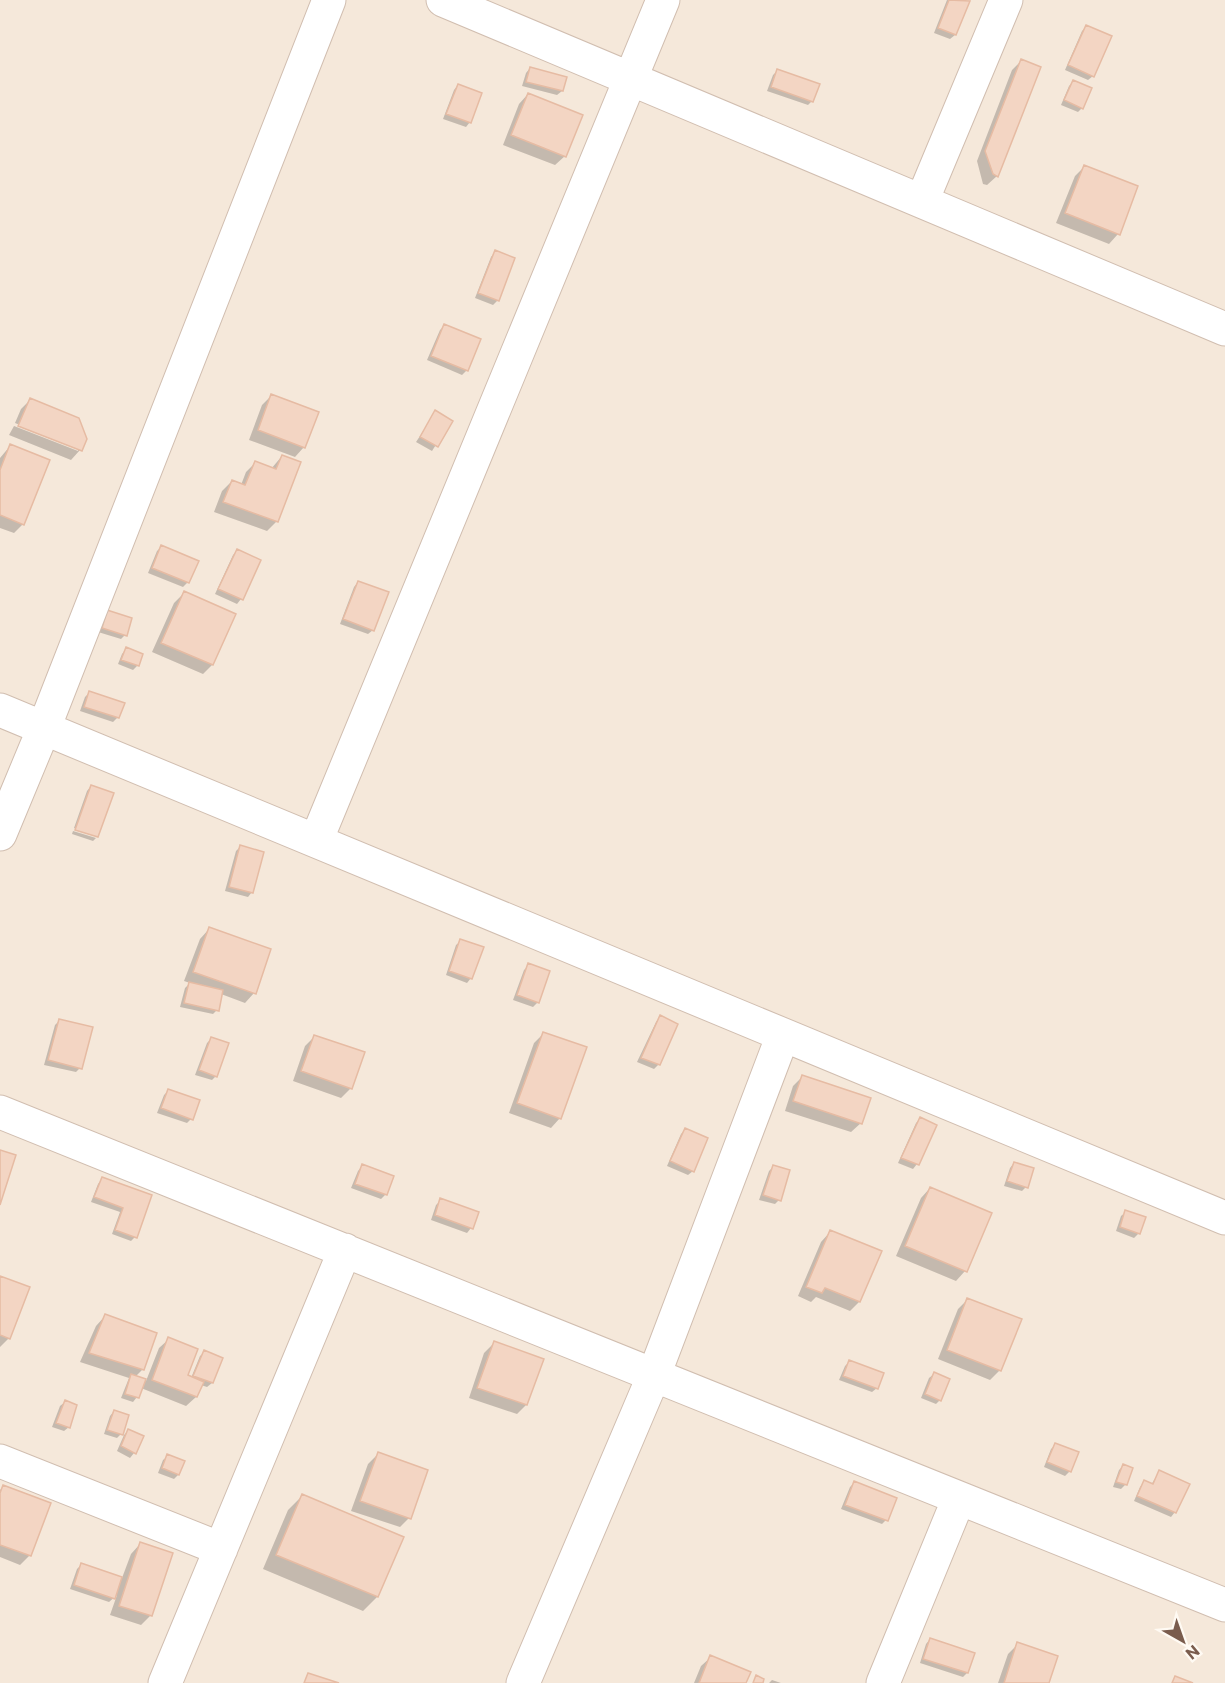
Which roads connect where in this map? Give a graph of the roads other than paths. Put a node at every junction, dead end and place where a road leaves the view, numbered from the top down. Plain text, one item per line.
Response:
1 (329, 0) edge
2 (443, 0) edge
3 (663, 0) edge
4 (1006, 0) edge
5 (631, 79) junction
6 (922, 201) junction
7 (1225, 329) edge
8 (0, 710) edge
9 (44, 728) junction
10 (0, 834) edge
11 (316, 841) junction
12 (783, 1035) junction
13 (0, 1112) edge
14 (1225, 1218) edge
15 (345, 1250) junction
16 (654, 1375) junction
17 (0, 1461) edge
18 (959, 1498) junction
19 (221, 1549) junction
20 (1225, 1605) edge
21 (165, 1683) edge
22 (522, 1683) edge
23 (883, 1683) edge

1 - 9 street
2 - 5 street
3 - 5 street
4 - 6 street
5 - 6 street
5 - 11 street
6 - 7 street
8 - 9 street
9 - 10 street
9 - 11 street
11 - 12 street
12 - 14 street
12 - 16 street
13 - 15 street
15 - 16 street
15 - 19 street
16 - 18 street
16 - 22 street
17 - 19 street
18 - 20 street
18 - 23 street
19 - 21 street

